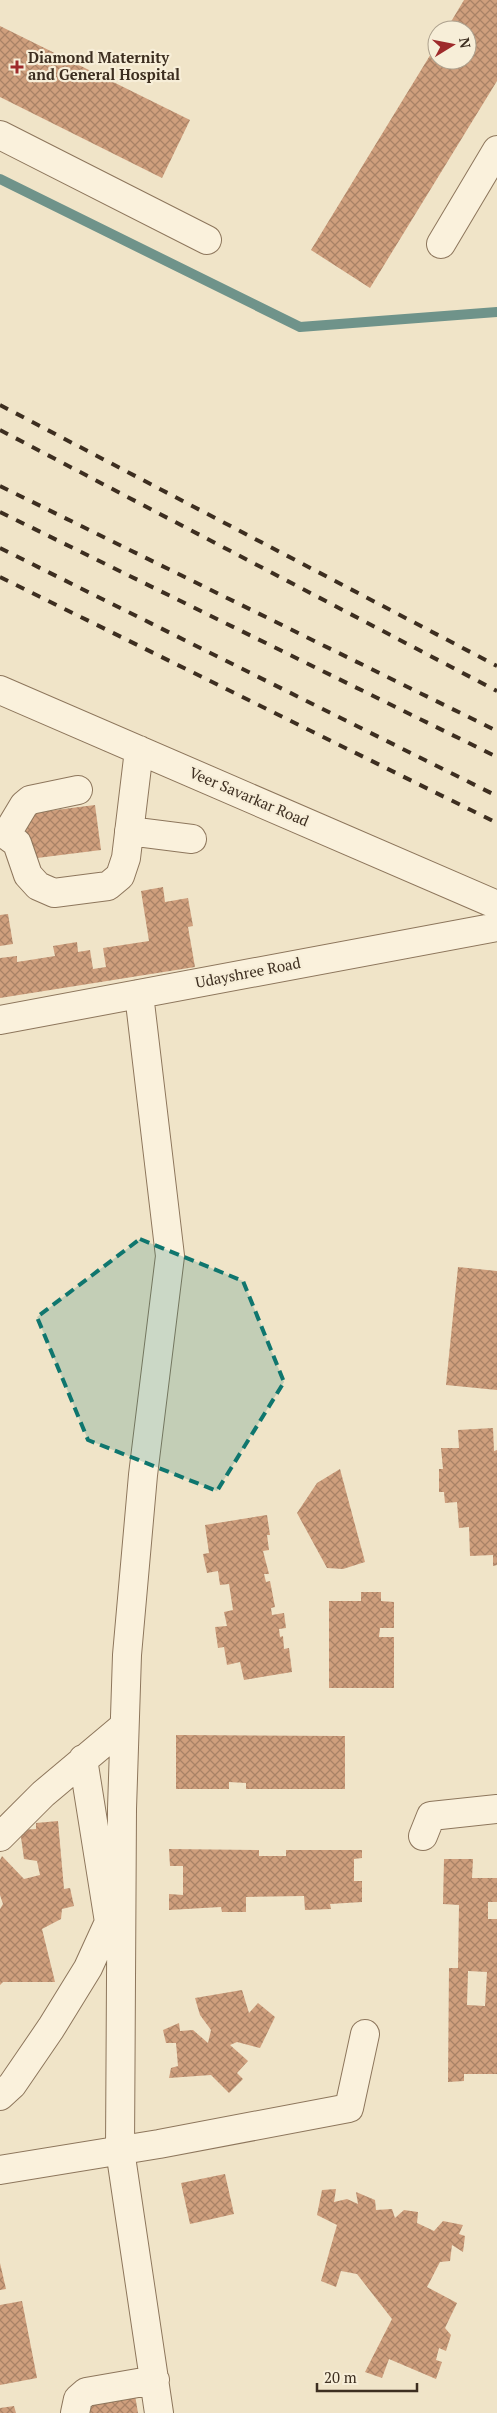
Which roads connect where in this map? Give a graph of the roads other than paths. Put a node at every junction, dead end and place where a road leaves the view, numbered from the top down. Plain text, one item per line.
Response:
1 (0, 135) edge
2 (497, 150) edge
3 (207, 240) dead end
4 (441, 244) dead end
5 (0, 690) edge
6 (139, 750) junction
7 (78, 790) dead end
8 (129, 831) junction
9 (3, 834) edge
10 (192, 839) dead end
11 (497, 905) edge
12 (497, 927) edge
13 (140, 994) junction
14 (0, 1020) edge
15 (124, 1726) junction
16 (83, 1759) junction
17 (497, 1809) edge
18 (0, 1836) edge
19 (423, 1836) dead end
20 (365, 2034) dead end
21 (0, 2096) edge
22 (120, 2150) junction
23 (0, 2170) edge
24 (146, 2382) junction
25 (74, 2413) edge
26 (142, 2413) edge
27 (159, 2413) edge

1 - 3 street
2 - 4 street
5 - 6 street, Veer Savarkar Road
6 - 8 street
6 - 11 street, Veer Savarkar Road
7 - 9 street
8 - 9 street
8 - 10 street
12 - 13 street, Udayshree Road
13 - 14 street, Udayshree Road
13 - 15 street
15 - 16 street
15 - 22 street
16 - 18 street
16 - 21 street
17 - 19 street
20 - 22 street
22 - 23 street
22 - 24 street
24 - 25 street
24 - 26 street
24 - 27 street

